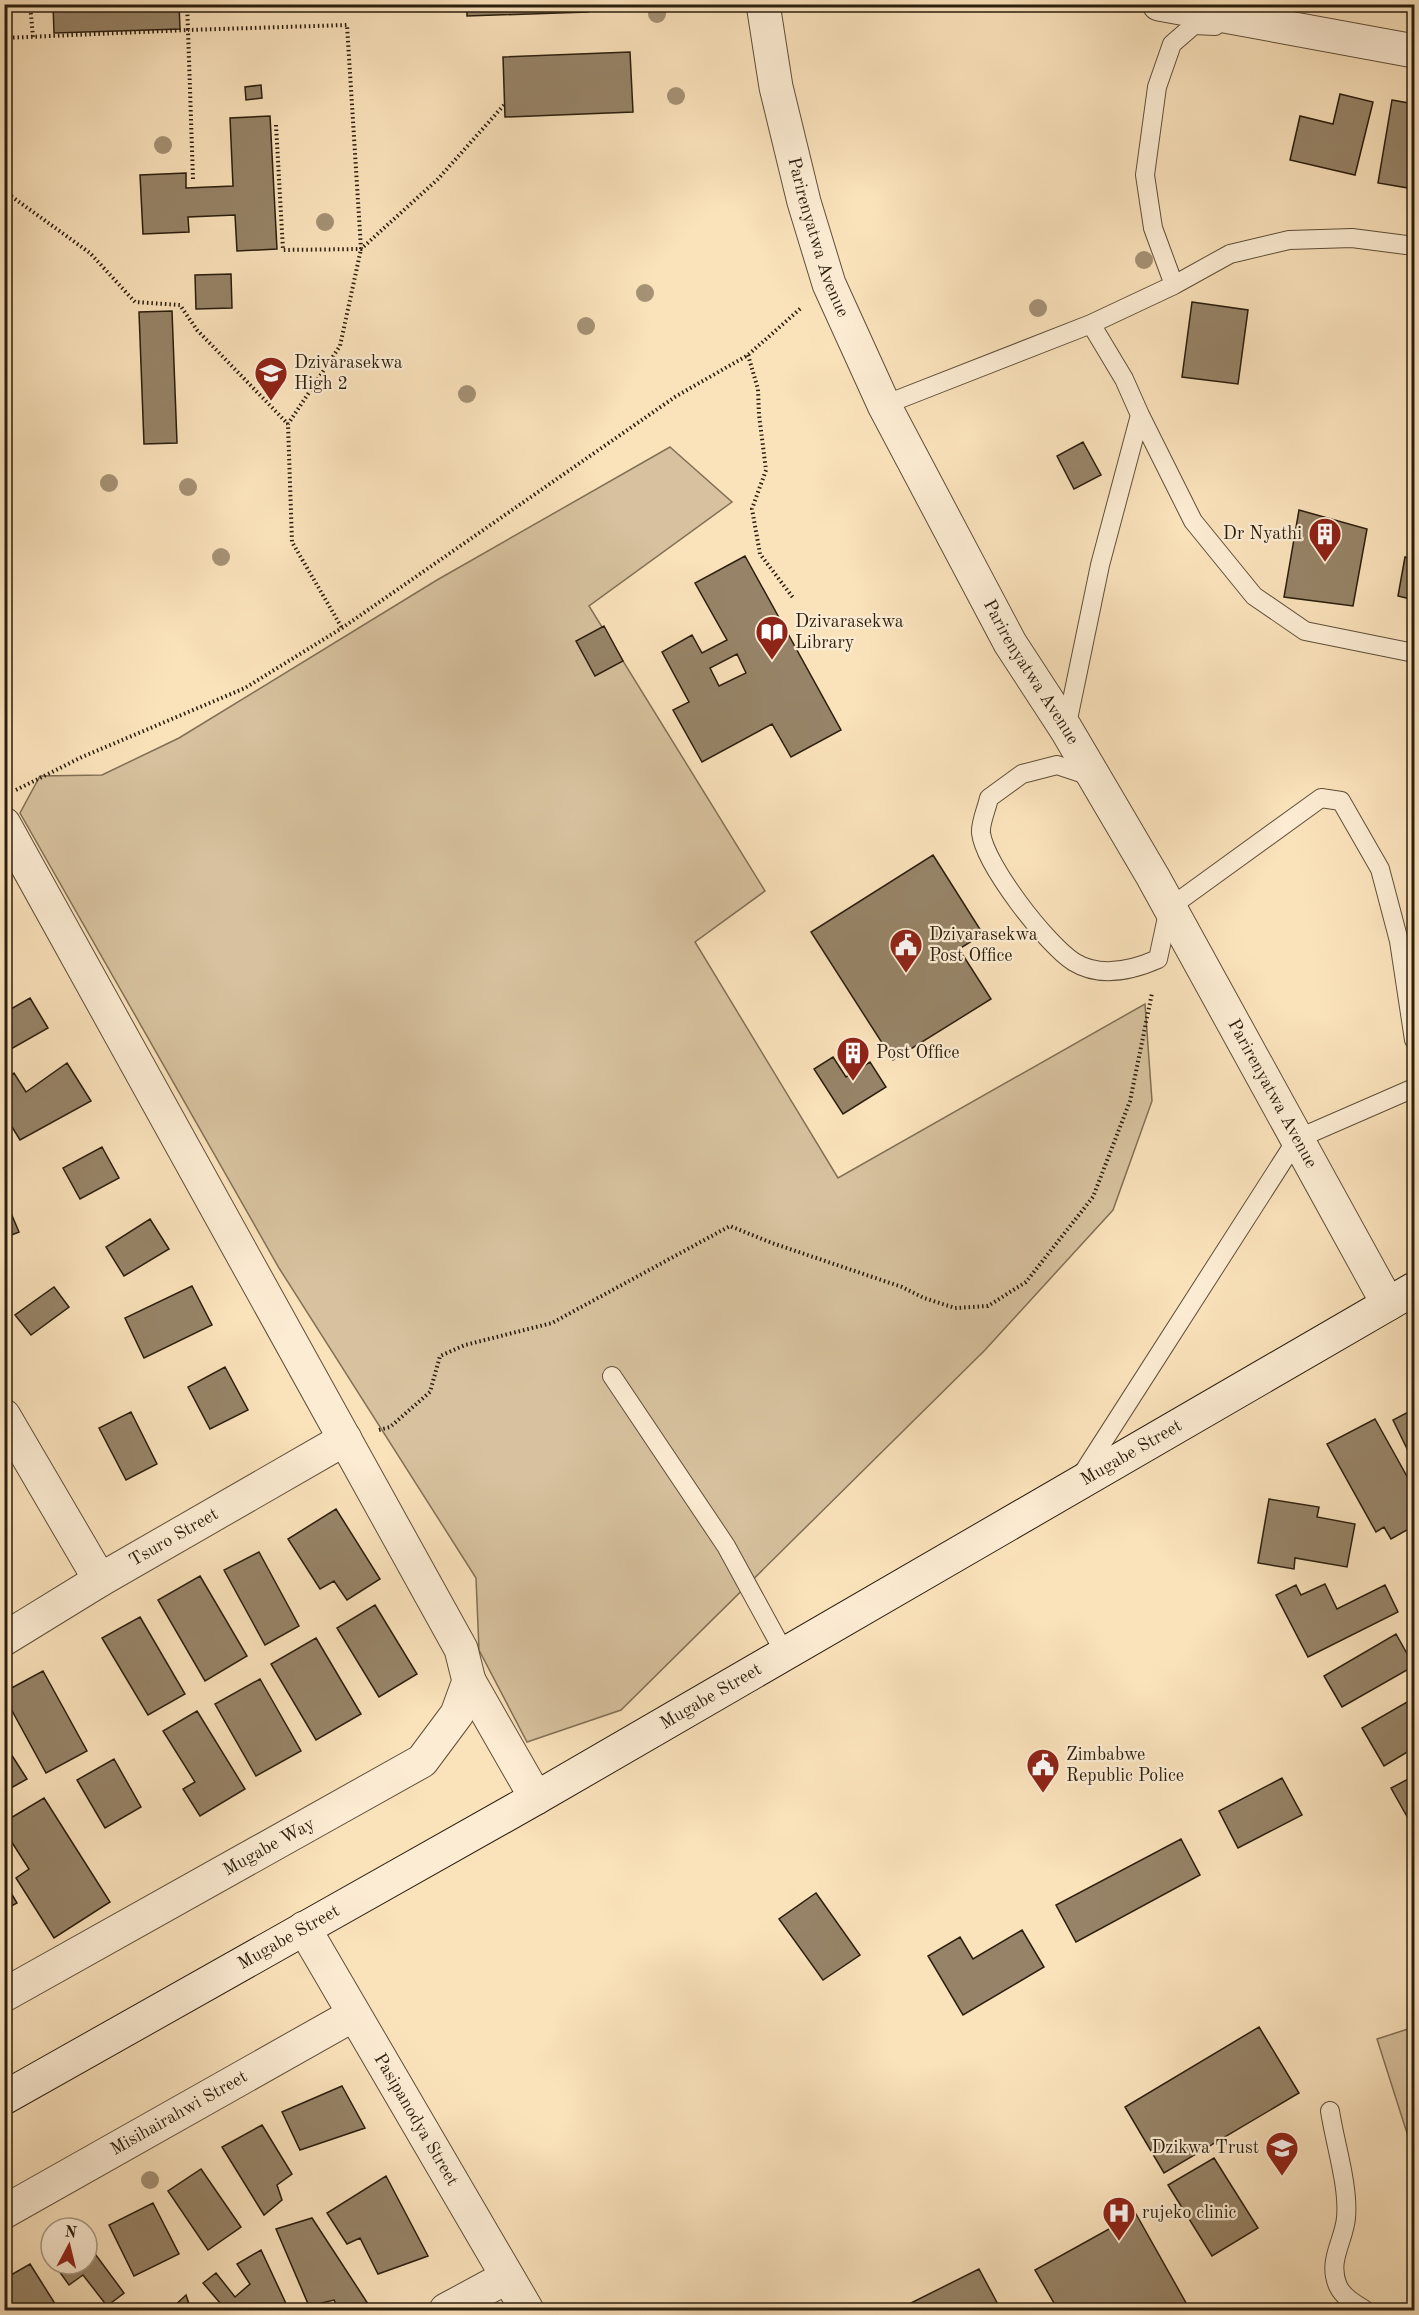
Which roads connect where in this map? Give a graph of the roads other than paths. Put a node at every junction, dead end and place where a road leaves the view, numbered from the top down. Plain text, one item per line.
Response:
1 (763, 4) edge
2 (1159, 4) edge
3 (1270, 27) junction
4 (1414, 51) edge
5 (1414, 246) edge
6 (1174, 285) junction
7 (1091, 324) junction
8 (884, 405) junction
9 (1140, 415) junction
10 (1414, 653) edge
11 (1066, 729) junction
12 (1095, 777) junction
13 (4, 824) edge
14 (1169, 908) junction
15 (1414, 1040) edge
16 (1414, 1088) edge
17 (1297, 1139) junction
18 (1414, 1281) edge
19 (1401, 1297) edge
20 (612, 1376) dead end
21 (4, 1416) edge
22 (345, 1439) junction
23 (1074, 1488) junction
24 (100, 1580) junction
25 (4, 1639) edge
26 (784, 1653) junction
27 (469, 1681) junction
28 (536, 1798) junction
29 (304, 1928) junction
30 (4, 1995) edge
31 (353, 2015) junction
32 (4, 2098) edge
33 (1330, 2111) dead end
34 (4, 2212) edge
35 (507, 2277) junction
36 (446, 2310) edge
37 (527, 2310) edge
38 (1365, 2310) edge

1 - 8 street, Parirenyatwa Avenue
2 - 3 street
3 - 4 street
3 - 6 lane
5 - 6 lane
6 - 7 lane
7 - 8 lane
7 - 9 lane
8 - 11 street, Parirenyatwa Avenue
9 - 10 lane
9 - 11 lane
11 - 12 street, Parirenyatwa Avenue
12 - 14 street, Parirenyatwa Avenue
12 - 14 lane
13 - 22 street
14 - 15 lane
14 - 17 street, Parirenyatwa Avenue
16 - 17 lane
17 - 19 street, Parirenyatwa Avenue
17 - 23 lane
18 - 19 lane
19 - 23 street, Mugabe Street
20 - 26 lane
21 - 24 street
22 - 24 street, Tsuro Street
22 - 27 street
23 - 26 street, Mugabe Street
24 - 25 street, Tsuro Street
26 - 28 street, Mugabe Street
27 - 28 street
27 - 30 street, Mugabe Way
28 - 29 street, Mugabe Street
29 - 31 street, Pasipanodya Street
29 - 32 street, Mugabe Street
31 - 34 street, Misihairahwi Street
31 - 35 street, Pasipanodya Street
33 - 38 lane
35 - 36 street
35 - 37 street, Pasipanodya Street

